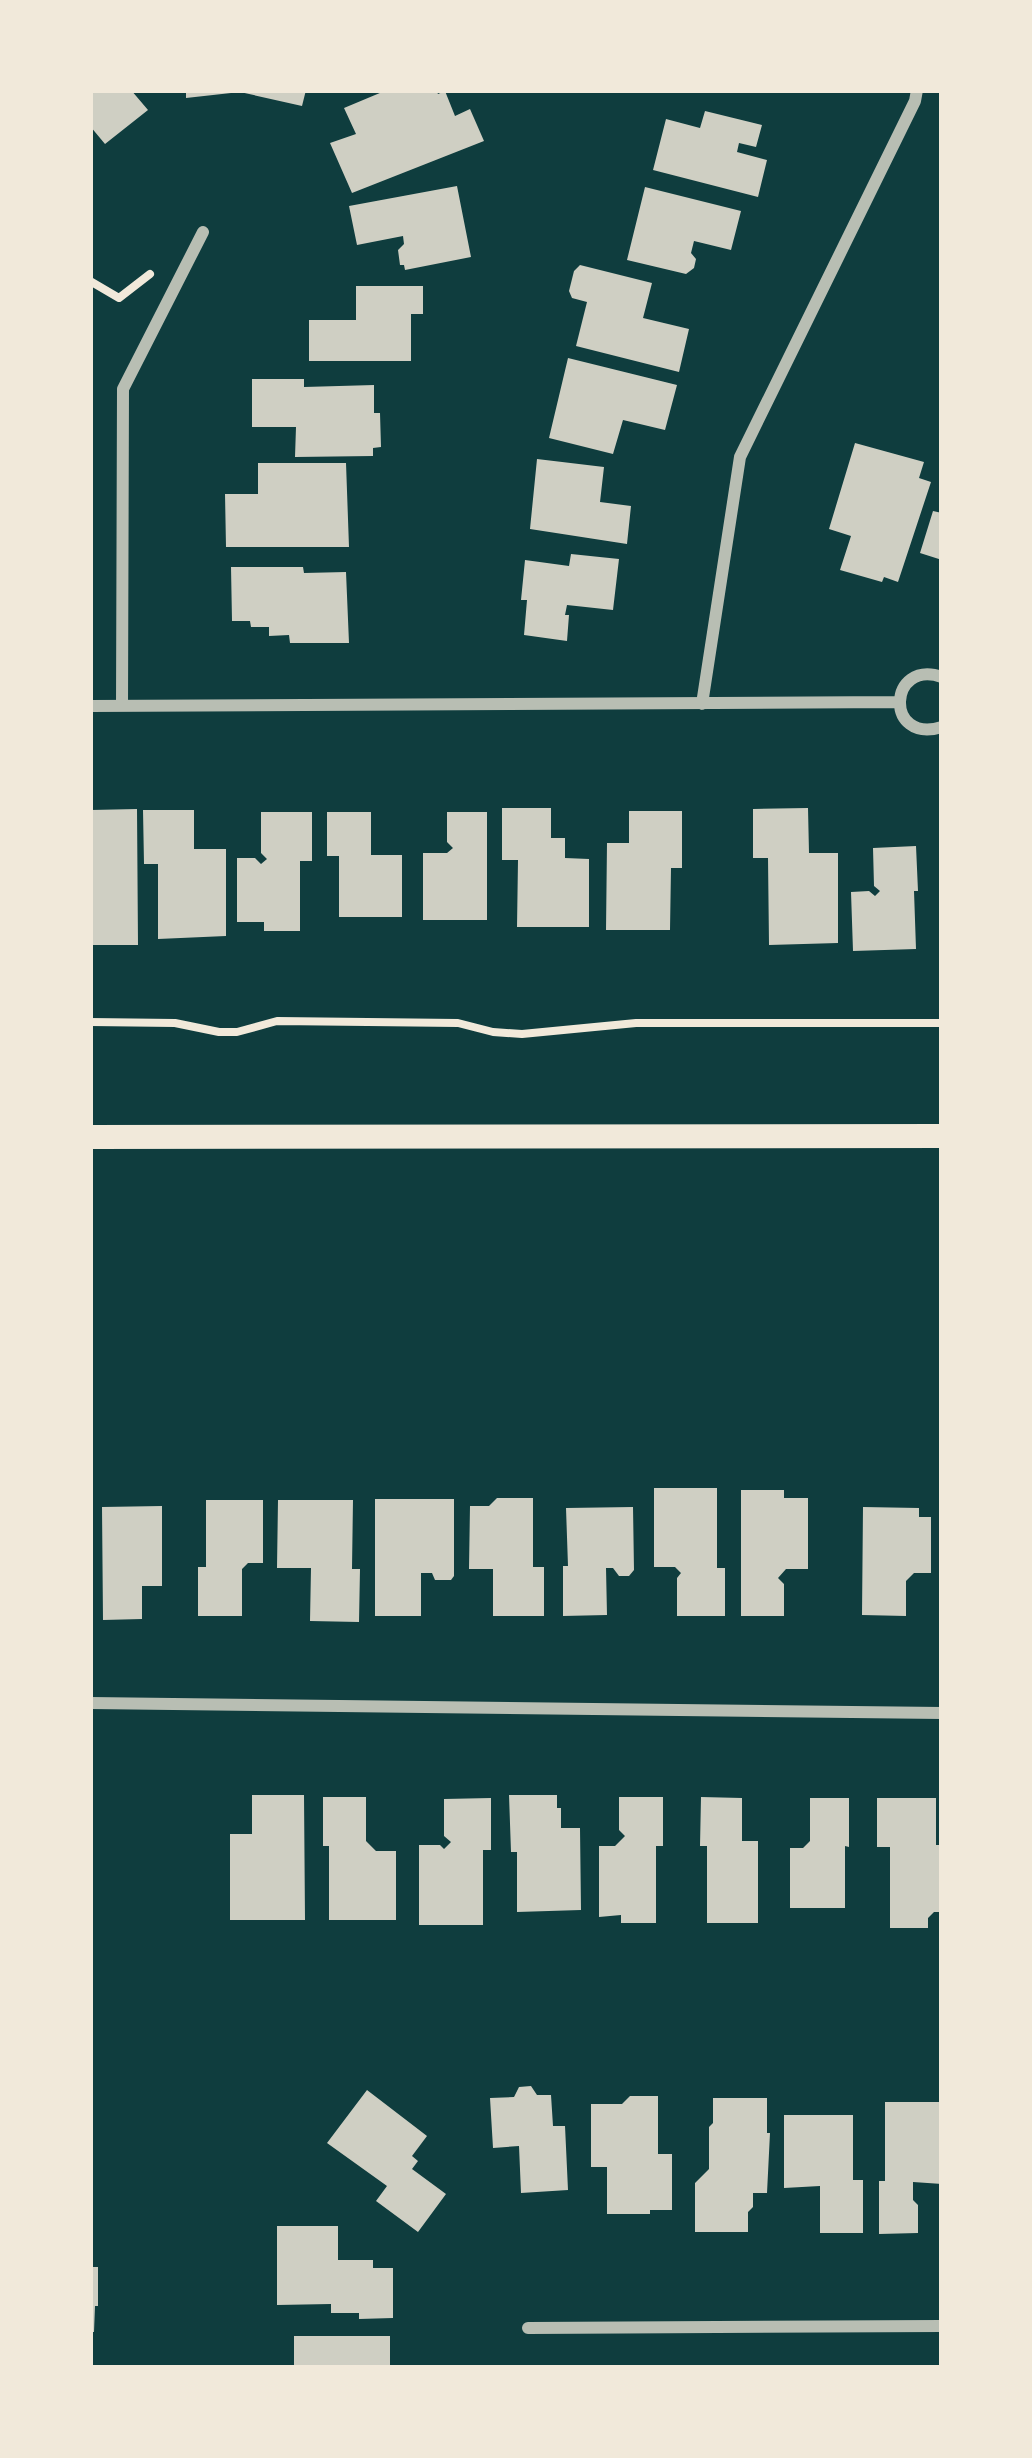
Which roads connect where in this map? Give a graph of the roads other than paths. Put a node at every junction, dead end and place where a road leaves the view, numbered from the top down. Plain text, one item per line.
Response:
1 (917, 90) edge
2 (203, 232) dead end
3 (942, 677) edge
4 (899, 702) junction
5 (702, 704) junction
6 (90, 706) edge
7 (122, 706) junction
8 (942, 727) edge
9 (942, 1136) edge
10 (90, 1137) edge
11 (90, 1703) edge
12 (942, 1713) edge
13 (942, 2326) edge
14 (528, 2328) dead end

1 - 5 street
2 - 7 street
3 - 4 street
4 - 5 street
4 - 8 street
5 - 7 street
6 - 7 street
9 - 10 main road
11 - 12 street
13 - 14 street

